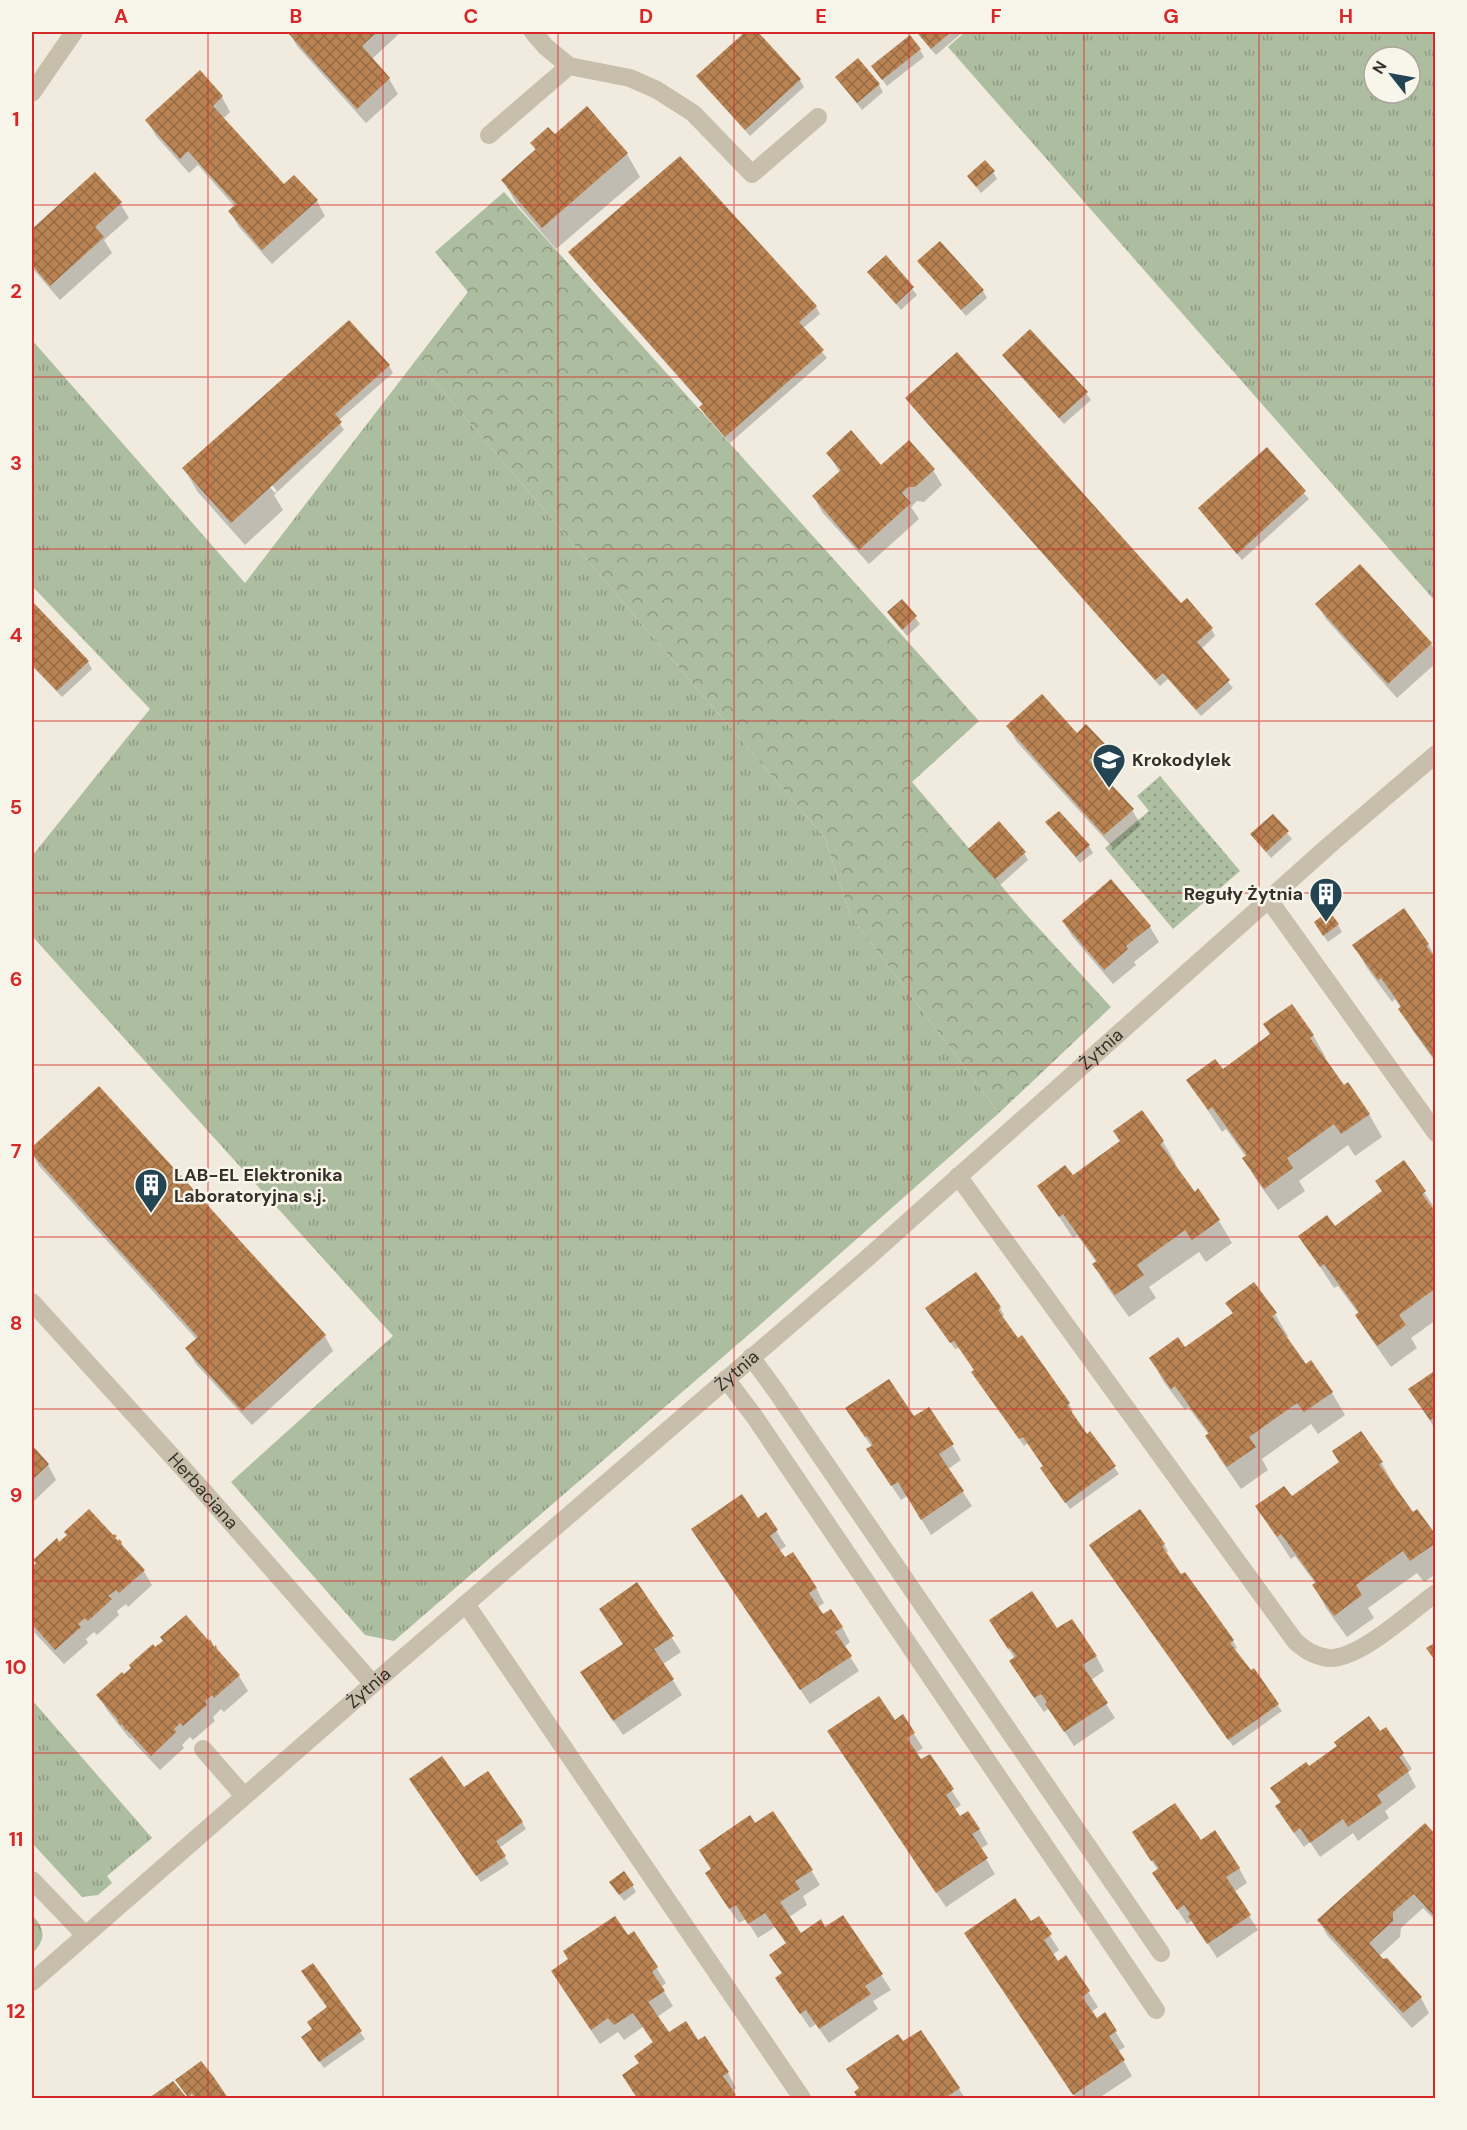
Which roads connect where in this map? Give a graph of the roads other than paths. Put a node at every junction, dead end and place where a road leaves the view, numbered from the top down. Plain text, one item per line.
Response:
1 (74, 32) edge
2 (533, 32) edge
3 (568, 66) junction
4 (32, 93) edge
5 (819, 117) dead end
6 (489, 135) dead end
7 (1436, 754) edge
8 (1269, 900) junction
9 (1436, 1133) edge
10 (958, 1176) junction
11 (32, 1302) edge
12 (751, 1357) junction
13 (726, 1379) junction
14 (1436, 1593) edge
15 (466, 1604) junction
16 (373, 1684) junction
17 (203, 1749) dead end
18 (244, 1796) junction
19 (32, 1880) edge
20 (85, 1935) junction
21 (1161, 1953) dead end
22 (32, 1982) edge
23 (1156, 2010) dead end
24 (802, 2098) edge

1 - 4 street
2 - 3 street
3 - 5 street
3 - 6 street
7 - 8 street, Żytnia
8 - 9 street
8 - 10 street, Żytnia
10 - 12 street, Żytnia
10 - 14 street
11 - 16 street, Herbaciana
12 - 13 street, Żytnia
12 - 21 street
13 - 15 street, Żytnia
13 - 23 street
15 - 16 street, Żytnia
15 - 24 street
16 - 18 street, Żytnia
17 - 18 street
18 - 20 street, Żytnia
19 - 20 street
20 - 22 street, Żytnia

